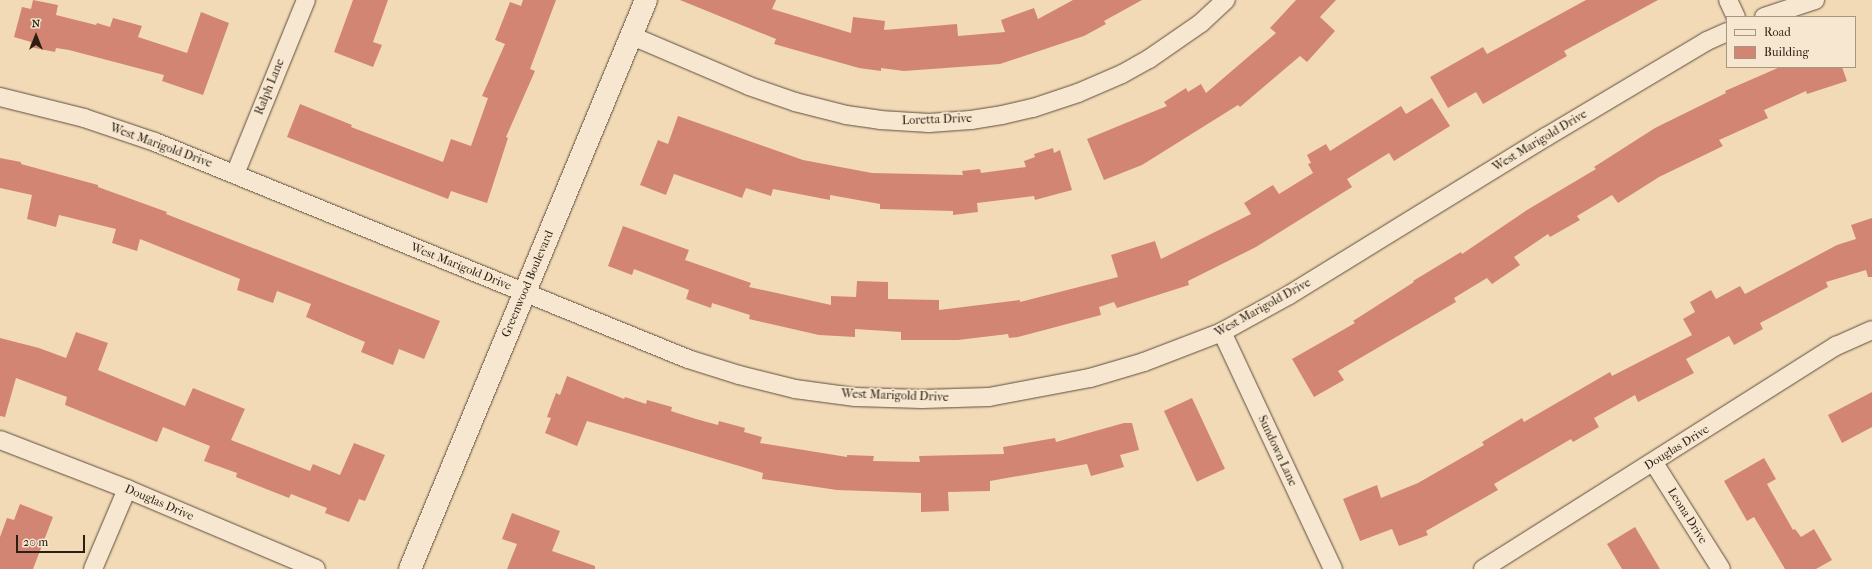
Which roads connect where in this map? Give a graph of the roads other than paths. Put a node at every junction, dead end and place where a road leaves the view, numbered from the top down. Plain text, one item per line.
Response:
1 (306, 0) edge
2 (646, 0) edge
3 (1226, 0) edge
4 (1728, 0) edge
5 (1815, 0) edge
6 (1736, 16) edge
7 (1767, 16) edge
8 (1726, 32) edge
9 (632, 36) junction
10 (0, 97) edge
11 (235, 174) junction
12 (524, 293) junction
13 (1872, 330) edge
14 (1222, 332) junction
15 (0, 440) edge
16 (1654, 462) junction
17 (127, 489) junction
18 (93, 569) edge
19 (316, 569) edge
20 (410, 569) edge
21 (1333, 569) edge
22 (1483, 569) edge
23 (1721, 569) edge

1 - 11 street, Ralph Lane
2 - 9 street, Greenwood Boulevard
3 - 9 street, Loretta Drive
4 - 6 street
5 - 7 street
8 - 14 street, West Marigold Drive
9 - 12 street, Greenwood Boulevard
10 - 11 street, West Marigold Drive
11 - 12 street, West Marigold Drive
12 - 14 street, West Marigold Drive
12 - 20 street, Greenwood Boulevard
13 - 16 street, Douglas Drive
14 - 21 street, Sundown Lane
15 - 17 street, Douglas Drive
16 - 22 street, Douglas Drive
16 - 23 street, Leona Drive
17 - 18 street
17 - 19 street, Douglas Drive

